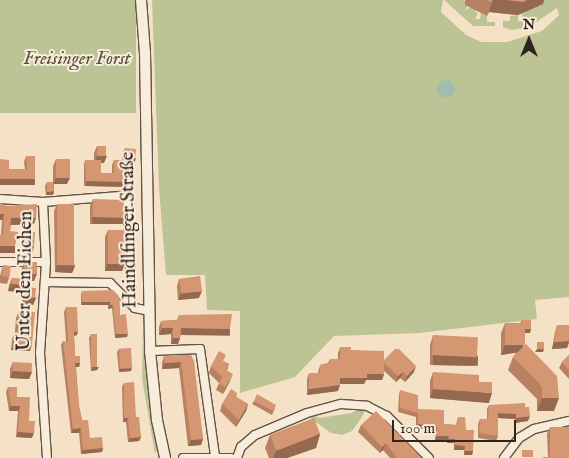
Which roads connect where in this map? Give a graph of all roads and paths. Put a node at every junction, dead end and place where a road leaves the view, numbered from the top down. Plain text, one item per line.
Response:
1 (141, 0) edge
2 (0, 199) edge
3 (43, 202) junction
4 (0, 262) edge
5 (46, 262) junction
6 (44, 282) junction
7 (132, 302) junction
8 (149, 311) junction
9 (150, 351) junction
10 (569, 421) edge
11 (215, 456) junction
12 (47, 458) edge
13 (165, 458) edge
14 (183, 458) edge
15 (231, 458) edge
16 (238, 458) edge
17 (430, 458) edge
18 (504, 458) edge

1 - 8 street, Haindlfinger Straße
2 - 3 street
3 - 5 street, Unter den Eichen
3 - 7 street, Unter den Eichen
4 - 5 street
5 - 6 street, Unter den Eichen
6 - 7 street
6 - 12 street, Unter den Eichen
7 - 8 street
8 - 9 street, Haindlfinger Straße
9 - 11 street
9 - 13 street, Haindlfinger Straße
10 - 18 street
11 - 14 street
11 - 15 street
16 - 17 street

